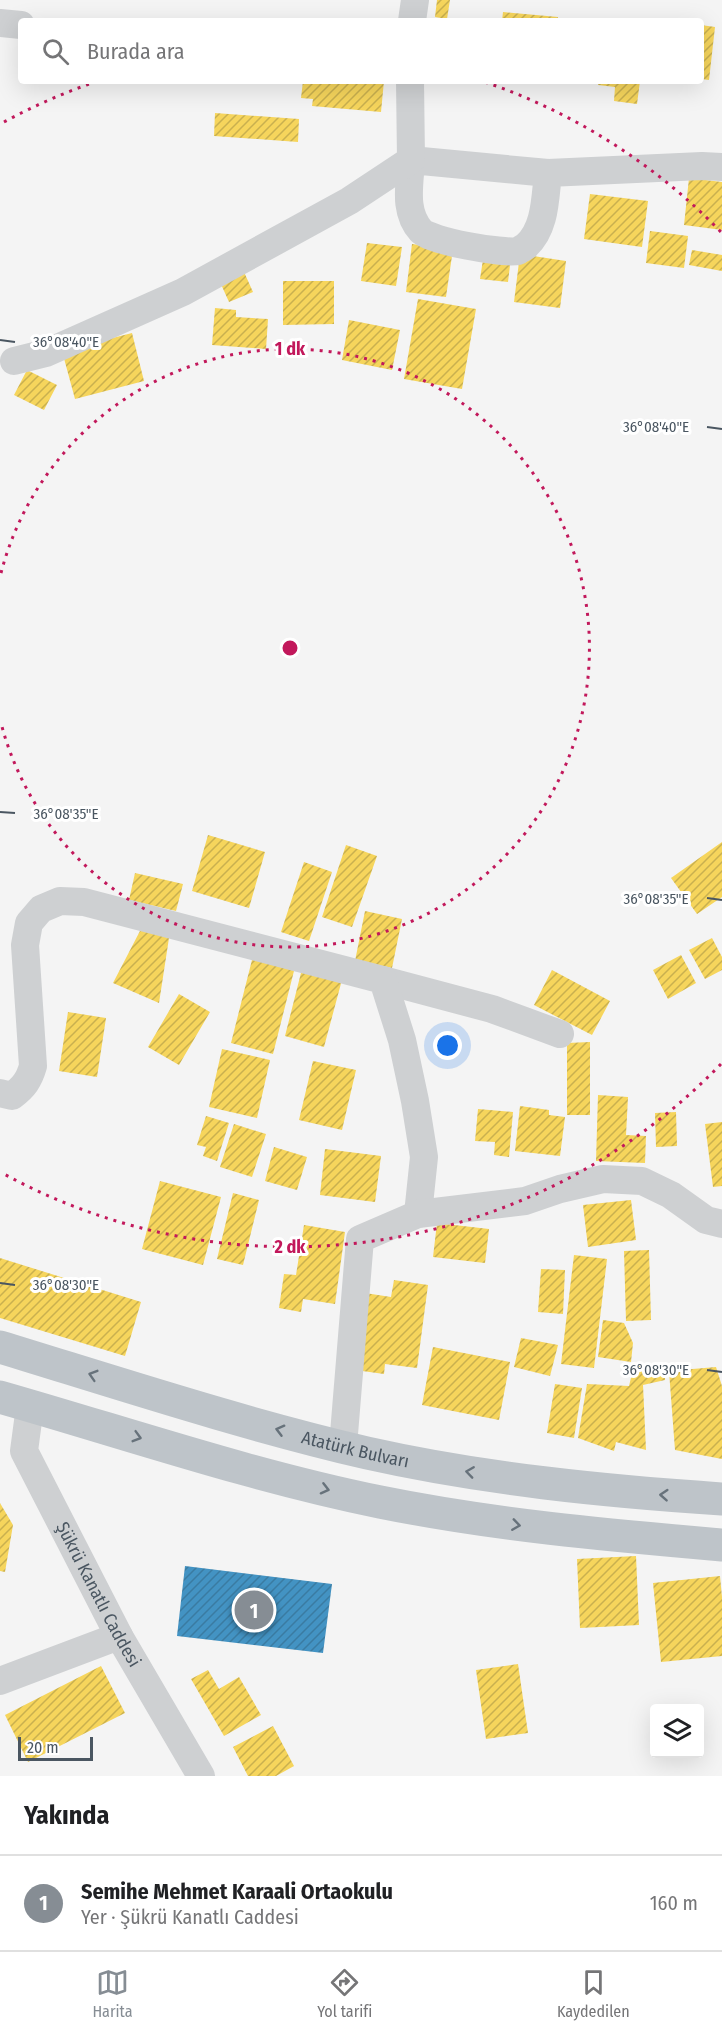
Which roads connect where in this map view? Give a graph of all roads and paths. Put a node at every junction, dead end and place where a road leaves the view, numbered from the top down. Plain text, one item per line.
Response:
1 (415, 0) edge
2 (412, 18) edge
3 (0, 24) edge
4 (18, 25) edge
5 (410, 84) edge
6 (411, 160) junction
7 (722, 167) edge
8 (548, 173) junction
9 (14, 361) dead end
10 (384, 980) junction
11 (560, 1034) dead end
12 (0, 1093) edge
13 (418, 1214) junction
14 (722, 1224) edge
15 (0, 1347) edge
16 (44, 1360) junction
17 (15, 1401) edge
18 (343, 1446) junction
19 (12, 1451) edge
20 (722, 1499) edge
21 (722, 1545) edge
22 (119, 1636) junction
23 (0, 1681) edge
24 (201, 1776) edge

1 - 2 street
3 - 4 street
5 - 6 street
6 - 8 street
6 - 8 street
6 - 9 street
7 - 8 street
10 - 11 street
10 - 12 street
10 - 13 street
13 - 14 street
13 - 18 street
15 - 16 highway, Atatürk Bulvarı
16 - 17 highway
18 -> 16 highway, Atatürk Bulvarı
17 - 19 street, Şükrü Kanatlı Caddesi
17 -> 21 highway
20 -> 18 highway, Atatürk Bulvarı
19 - 22 street, Şükrü Kanatlı Caddesi
22 - 23 street
22 - 24 street, Şükrü Kanatlı Caddesi

